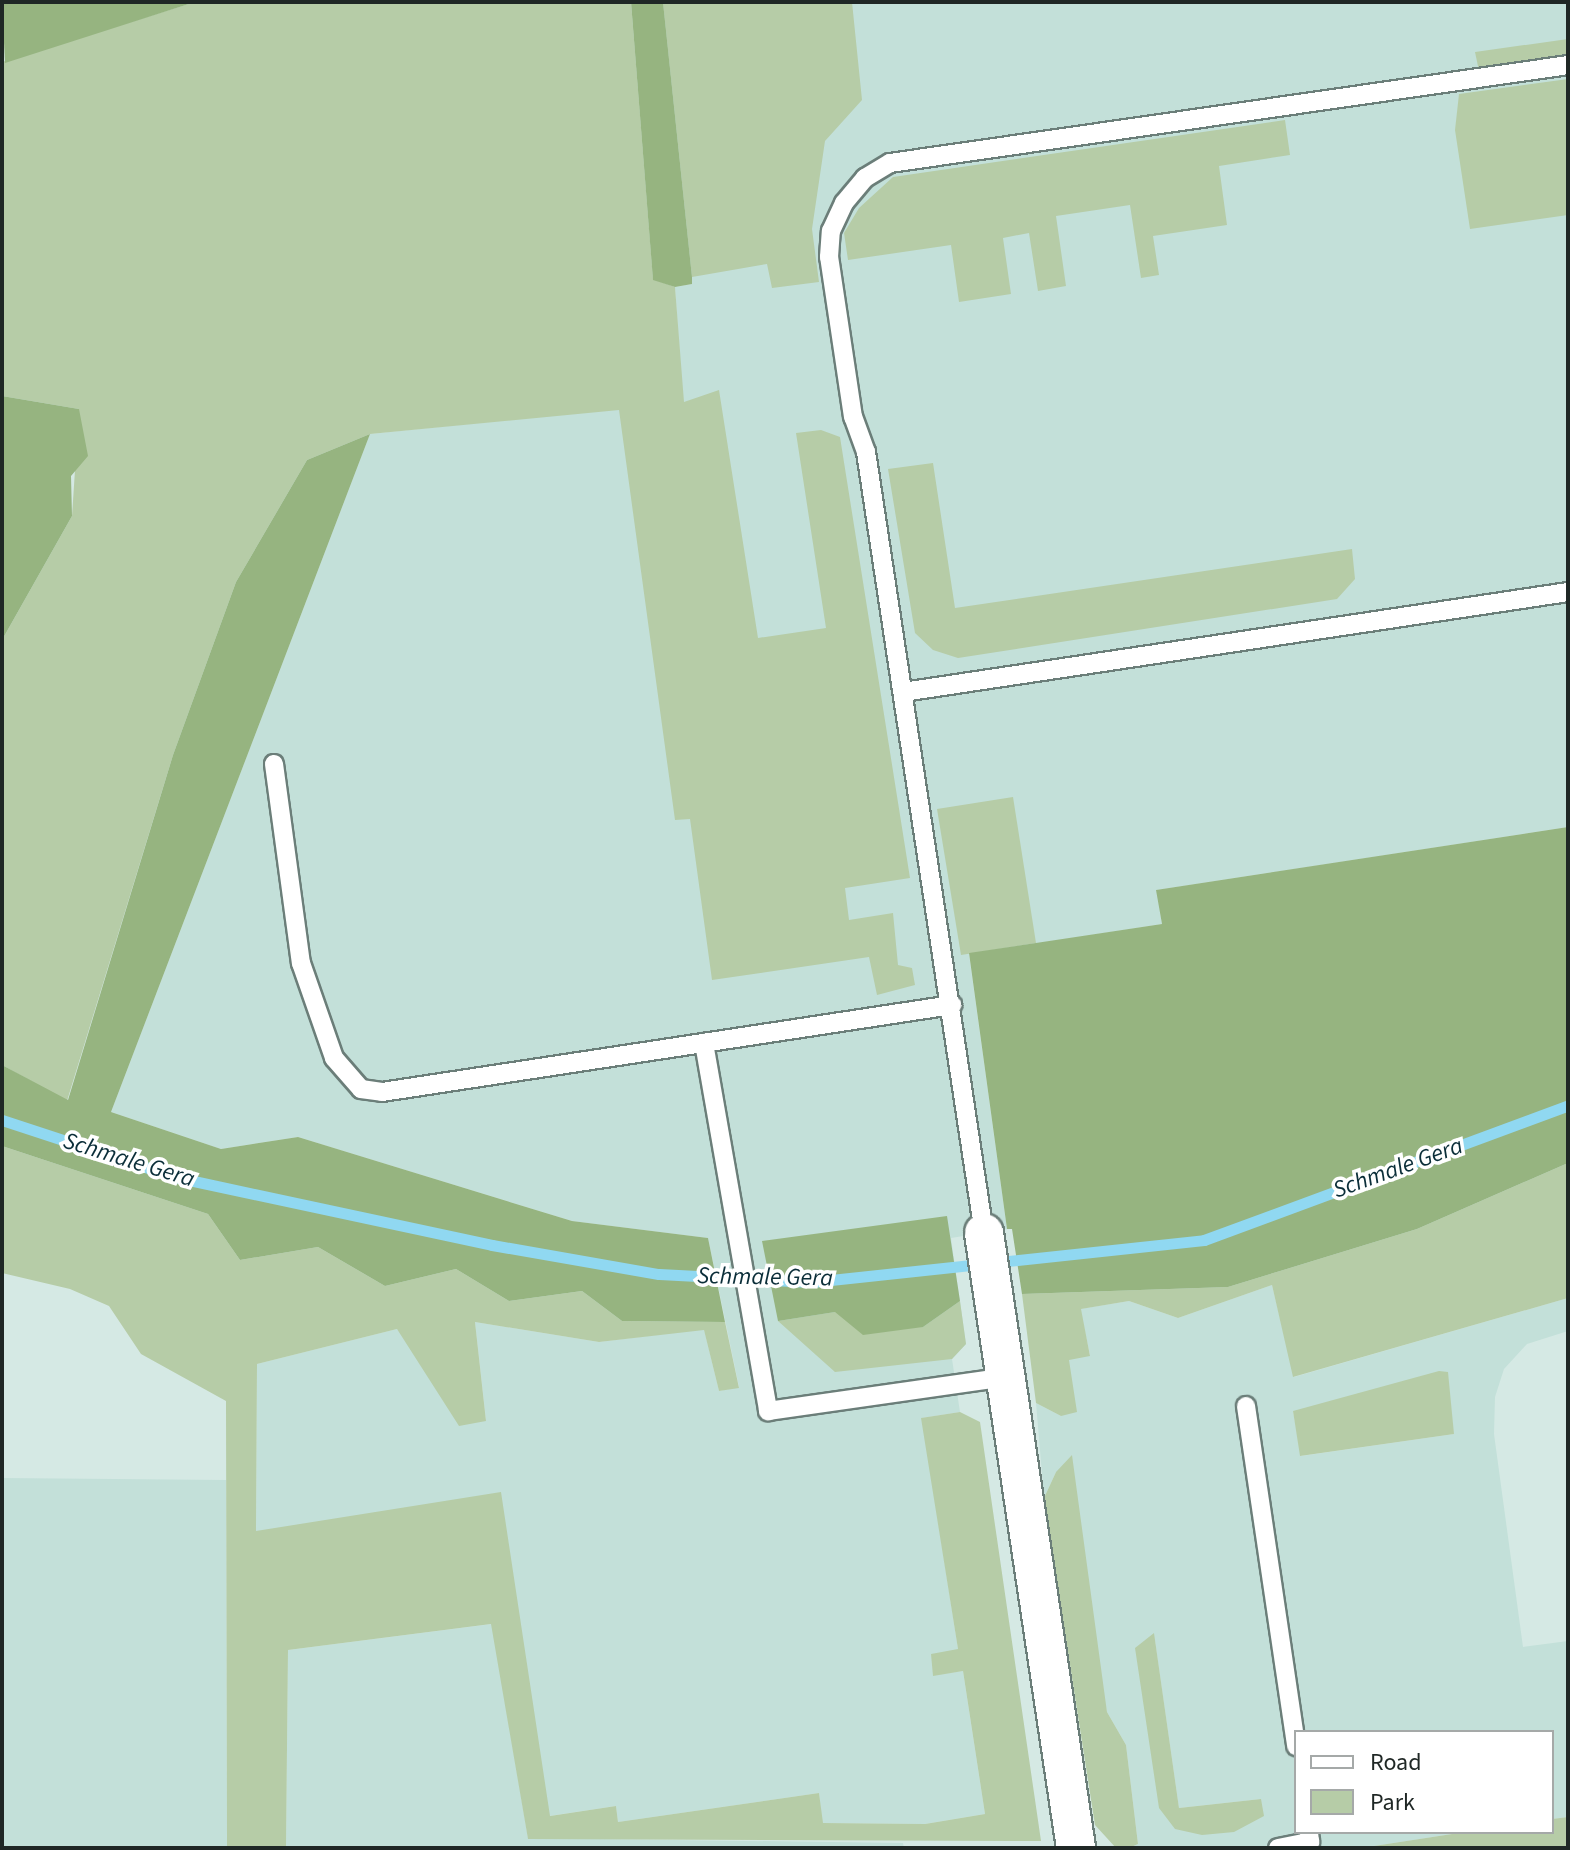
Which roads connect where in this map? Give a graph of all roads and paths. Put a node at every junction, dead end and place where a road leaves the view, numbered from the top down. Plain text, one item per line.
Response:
1 (1568, 65) edge
2 (1568, 592) edge
3 (903, 692) junction
4 (274, 764) dead end
5 (952, 1005) junction
6 (704, 1043) junction
7 (984, 1233) joint
8 (1006, 1377) junction
9 (1246, 1406) dead end
10 (1294, 1732) edge
11 (1309, 1834) edge
12 (1076, 1848) edge
13 (1278, 1848) edge

1 - 3 lane
2 - 3 lane
3 - 5 lane
4 - 6 lane
5 - 6 lane
5 - 7 lane
6 - 8 lane
7 - 8 street
8 - 12 street
9 - 10 lane
11 - 13 lane

